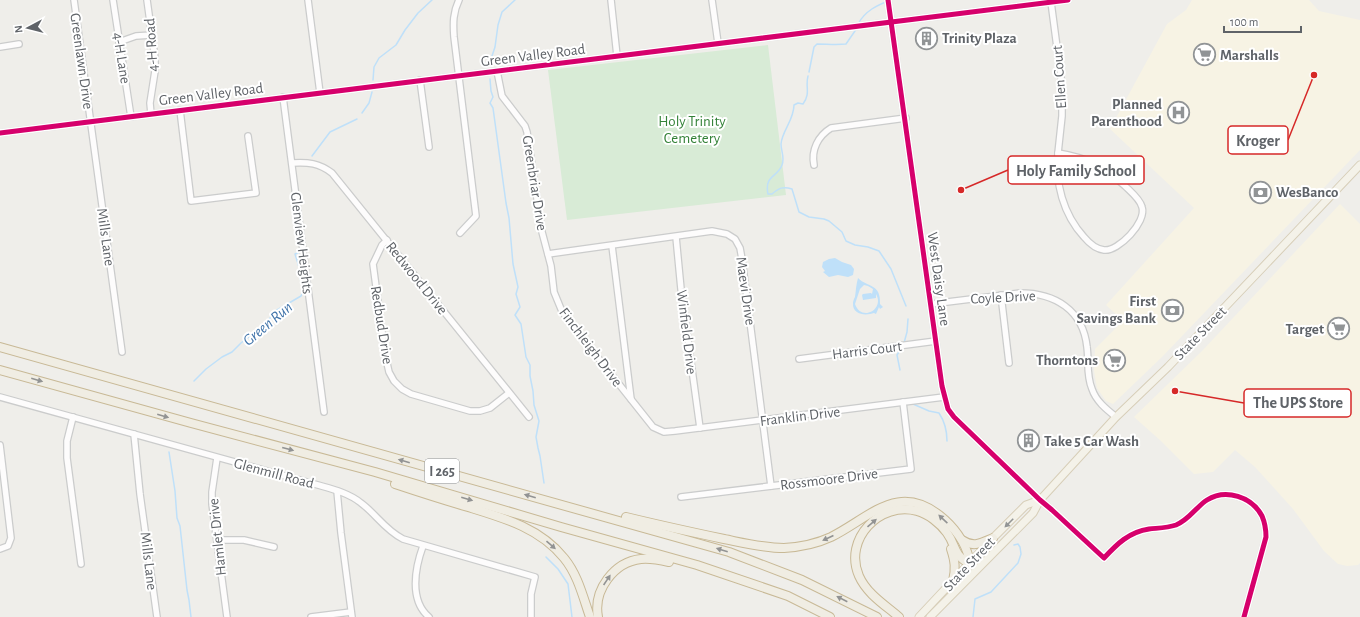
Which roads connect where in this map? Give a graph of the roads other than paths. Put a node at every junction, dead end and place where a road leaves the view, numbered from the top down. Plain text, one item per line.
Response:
1 (74, 0) edge
2 (113, 0) edge
3 (147, 0) edge
4 (308, 0) edge
5 (459, 0) edge
6 (611, 0) edge
7 (712, 0) edge
8 (888, 0) edge
9 (1068, 0) edge
10 (1051, 2) junction
11 (891, 22) junction
12 (152, 34) junction
13 (120, 42) junction
14 (718, 43) junction
15 (19, 44) dead end
16 (0, 46) edge
17 (618, 56) junction
18 (497, 71) junction
19 (459, 76) junction
20 (420, 80) junction
21 (320, 93) junction
22 (283, 97) junction
23 (180, 110) junction
24 (151, 114) junction
25 (131, 117) junction
26 (906, 118) junction
27 (90, 122) junction
28 (0, 133) edge
29 (248, 136) dead end
30 (429, 147) dead end
31 (1058, 153) junction
32 (292, 163) junction
33 (814, 165) dead end
34 (1360, 165) edge
35 (460, 233) dead end
36 (676, 236) junction
37 (387, 240) junction
38 (612, 246) junction
39 (548, 254) junction
40 (1001, 295) junction
41 (931, 304) junction
42 (936, 341) junction
43 (0, 348) edge
44 (122, 352) dead end
45 (799, 358) dead end
46 (1009, 363) dead end
47 (0, 370) edge
48 (509, 393) junction
49 (0, 397) edge
50 (944, 397) junction
51 (631, 399) junction
52 (903, 402) junction
53 (324, 412) dead end
54 (73, 417) junction
55 (529, 417) dead end
56 (1116, 417) junction
57 (763, 420) junction
58 (700, 428) junction
59 (656, 429) joint
60 (134, 434) junction
61 (0, 445) edge
62 (217, 458) junction
63 (332, 461) junction
64 (771, 486) junction
65 (337, 491) junction
66 (681, 497) dead end
67 (1040, 500) junction
68 (554, 503) junction
69 (941, 526) junction
70 (953, 529) junction
71 (993, 538) junction
72 (217, 540) junction
73 (423, 546) junction
74 (274, 547) dead end
75 (0, 549) edge
76 (81, 564) dead end
77 (970, 564) junction
78 (976, 570) junction
79 (728, 575) junction
80 (953, 581) junction
81 (352, 614) edge
82 (896, 615) edge
83 (157, 617) edge
84 (227, 617) edge
85 (311, 617) edge
86 (429, 617) edge
87 (531, 617) edge
88 (590, 617) edge
89 (598, 617) edge
90 (830, 617) edge
91 (877, 617) edge
92 (919, 617) edge
93 (930, 617) edge
94 (1244, 617) edge

1 - 27 street, Greenlawn Drive
2 - 13 street, 4-H Lane
3 - 12 street, 4-H Road
4 - 21 street
5 - 19 street
6 - 17 street
7 - 14 street
8 - 11 street, West Daisy Lane
9 - 10 street, Green Valley Road
10 - 11 street, Green Valley Road
10 - 31 street, Ellen Court
11 - 14 street, Green Valley Road
11 - 26 street, West Daisy Lane
12 - 13 street
12 - 24 street, 4-H Road
13 - 25 street, 4-H Lane
14 - 17 street, Green Valley Road
15 - 16 street
17 - 18 street, Green Valley Road
18 - 19 street, Green Valley Road
18 - 39 street, Greenbriar Drive
19 - 20 street, Green Valley Road
19 - 35 street
20 - 21 street, Green Valley Road
20 - 30 street
21 - 22 street, Green Valley Road
22 - 23 street, Green Valley Road
22 - 32 street, Glenview Heights
23 - 24 street, Green Valley Road
23 - 29 street
24 - 25 street, Green Valley Road
25 - 27 street, Green Valley Road
26 - 33 street
26 - 41 street, West Daisy Lane
27 - 28 street, Green Valley Road
27 - 44 street, Mills Lane
31 - 31 street, Ellen Court
32 - 37 street, Redwood Drive
32 - 53 street, Glenview Heights
34 - 56 main road, State Street
36 - 38 street, Maevi Drive
36 - 57 street, Maevi Drive
36 - 58 street, Winfield Drive
37 - 48 street, Redwood Drive
37 - 48 street, Redbud Drive
38 - 39 street, Maevi Drive
38 - 51 street
39 - 51 street, Finchleigh Drive
40 - 41 street, Coyle Drive
40 - 46 street
40 - 56 street, Coyle Drive
41 - 42 street, West Daisy Lane
42 - 45 street, Harris Court
42 - 50 street, West Daisy Lane
68 -> 43 highway, I 265
47 -> 63 highway, I 265
48 - 55 street, Redwood Drive
49 - 54 street, Glenmill Road
50 - 52 street, Franklin Drive
50 - 67 street, West Daisy Lane
51 - 59 street, Finchleigh Drive
52 - 57 street, Franklin Drive
52 - 64 street, Rossmoore Drive
54 - 60 street, Glenmill Road
54 - 76 street
56 - 67 main road, State Street
57 - 58 street, Franklin Drive
57 - 64 street, Maevi Drive
58 - 59 street, Franklin Drive
60 - 62 street, Glenmill Road
60 - 83 street, Mills Lane
61 - 75 street
62 - 65 street, Glenmill Road
62 - 72 street, Hamlet Drive
63 -> 79 highway, I 265
63 -> 88 highway
64 - 66 street, Rossmoore Drive
65 - 73 street, Glenmill Road
65 - 81 street
67 -> 71 main road, State Street
67 - 78 main road, State Street
67 - 94 street, West Daisy Lane
70 -> 68 highway
91 -> 68 highway, I 265
69 - 77 highway
69 - 80 highway
82 -> 69 highway
70 - 71 highway
70 - 77 highway
71 - 77 main road, State Street
72 - 74 street
72 - 84 street, Hamlet Drive
73 - 86 street
73 - 87 street, Glenmill Road
77 - 78 main road
77 - 80 main road, State Street
78 - 93 main road, State Street
89 -> 79 highway
79 - 90 highway, I 265
80 - 92 main road, State Street
81 - 85 street

